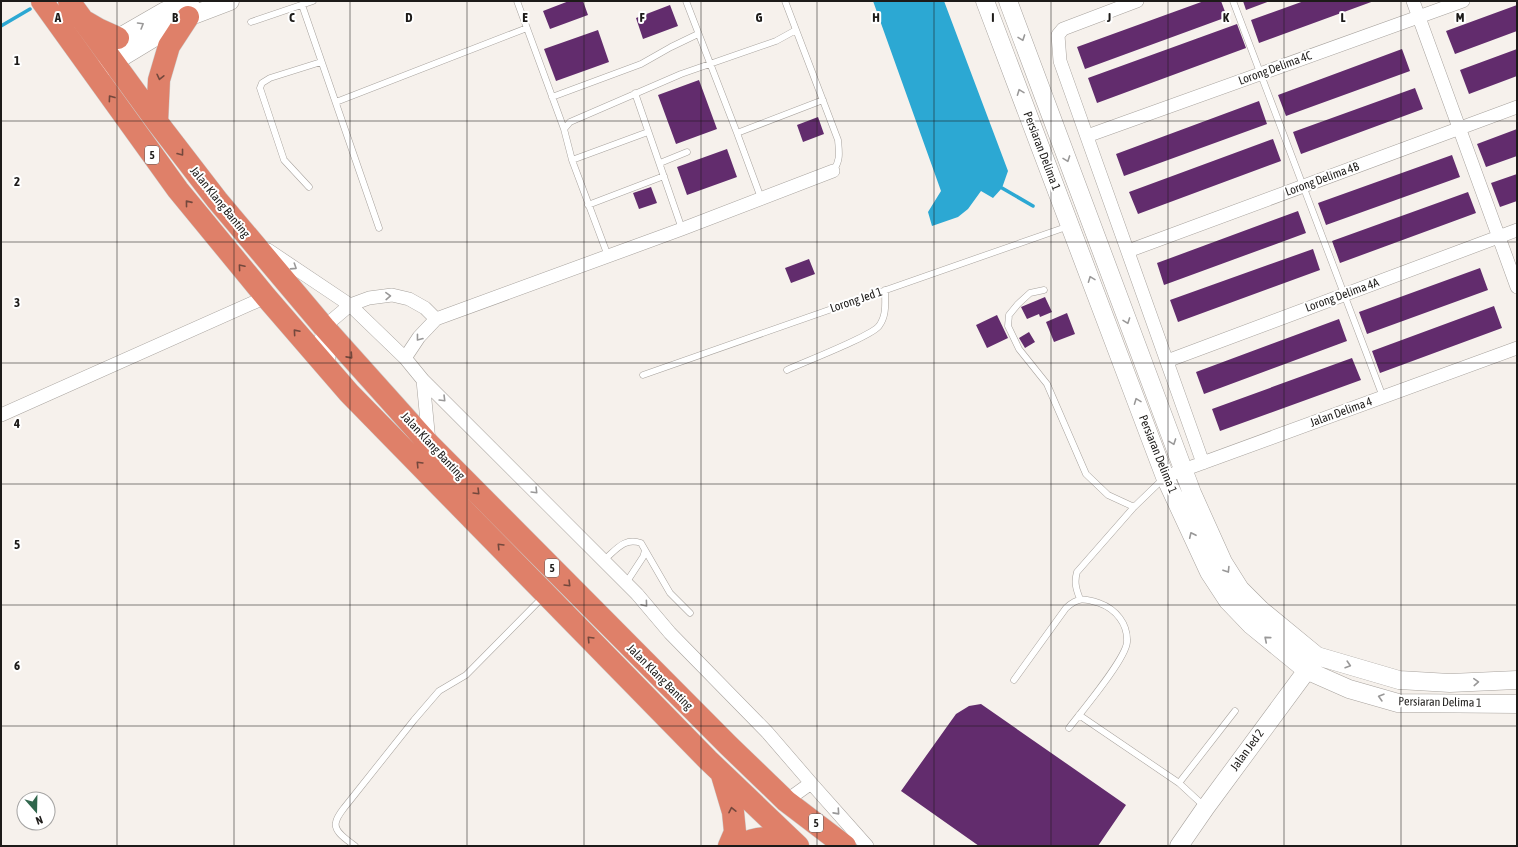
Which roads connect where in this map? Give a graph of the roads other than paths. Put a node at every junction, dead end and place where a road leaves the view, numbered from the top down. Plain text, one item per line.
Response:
1 (42, 1) edge
2 (69, 1) edge
3 (230, 1) edge
4 (313, 1) edge
5 (517, 1) edge
6 (686, 1) edge
7 (785, 1) edge
8 (985, 1) edge
9 (1137, 1) edge
10 (1233, 1) edge
11 (1413, 1) edge
12 (1463, 1) edge
13 (302, 5) junction
14 (189, 9) edge
15 (1005, 16) edge
16 (1419, 17) junction
17 (251, 22) dead end
18 (527, 28) junction
19 (796, 30) junction
20 (698, 34) junction
21 (111, 49) junction
22 (321, 62) junction
23 (710, 64) junction
24 (89, 66) junction
25 (1260, 74) junction
26 (635, 93) junction
27 (552, 98) junction
28 (823, 100) junction
29 (336, 102) junction
30 (1517, 107) edge
31 (157, 122) junction
32 (1459, 128) junction
33 (564, 129) junction
34 (648, 132) junction
35 (737, 133) junction
36 (1087, 136) junction
37 (687, 152) dead end
38 (572, 160) junction
39 (660, 163) junction
40 (833, 170) joint
41 (664, 176) junction
42 (1303, 186) junction
43 (309, 187) dead end
44 (761, 198) junction
45 (588, 205) junction
46 (1070, 225) junction
47 (379, 228) dead end
48 (682, 229) junction
49 (1517, 230) edge
50 (1499, 237) junction
51 (249, 238) junction
52 (1128, 251) junction
53 (608, 256) junction
54 (1517, 286) edge
55 (885, 290) junction
56 (1044, 290) dead end
57 (1344, 295) junction
58 (266, 297) junction
59 (350, 305) junction
60 (436, 319) junction
61 (324, 327) junction
62 (1517, 348) edge
63 (405, 358) junction
64 (1167, 360) junction
65 (787, 370) dead end
66 (643, 375) dead end
67 (423, 380) junction
68 (349, 393) junction
69 (1383, 397) junction
70 (1, 415) edge
71 (429, 444) junction
72 (1203, 463) junction
73 (1183, 470) junction
74 (1165, 477) junction
75 (1134, 507) junction
76 (645, 551) junction
77 (604, 560) junction
78 (626, 583) junction
79 (546, 593) junction
80 (1080, 599) junction
81 (690, 613) dead end
82 (1318, 656) junction
83 (617, 667) junction
84 (1306, 670) junction
85 (1014, 680) dead end
86 (1517, 680) edge
87 (1517, 704) edge
88 (1235, 711) dead end
89 (1079, 715) junction
90 (1069, 728) dead end
91 (722, 774) junction
92 (811, 783) junction
93 (1179, 783) junction
94 (786, 802) junction
95 (1206, 807) junction
96 (797, 845) edge
97 (355, 846) edge
98 (729, 846) edge
99 (738, 846) edge
100 (845, 846) edge
101 (867, 846) edge
102 (1180, 846) edge

1 - 24 highway, Jalan Klang Banting / 5
2 - 21 highway
3 - 14 street
4 - 13 lane
5 - 18 lane
6 - 20 lane
7 - 19 lane
8 - 15 street, Persiaran Delima 1
9 - 36 street
10 - 25 lane
11 - 16 street
12 - 16 street, Lorong Delima 4C
13 - 17 lane
13 - 22 lane
14 - 21 street
21 -> 14 street
14 -> 31 highway
46 -> 15 street, Persiaran Delima 1
15 -> 73 street, Persiaran Delima 1
16 - 25 street, Lorong Delima 4C
16 - 32 street
18 - 27 lane
18 - 29 lane
19 - 23 lane
19 - 28 lane
20 - 23 lane
20 - 27 lane
21 - 24 street
21 - 31 highway, Jalan Klang Banting / 5
22 - 29 lane
22 - 43 lane
23 - 26 lane
23 - 35 lane
58 -> 24 highway, Jalan Klang Banting / 5
25 - 36 street, Lorong Delima 4C
25 - 42 lane
26 - 33 lane
26 - 34 lane
27 - 33 lane
28 - 35 lane
28 - 40 lane
29 - 47 lane
30 - 32 street, Lorong Delima 4B
31 -> 51 highway, Jalan Klang Banting / 5
32 - 42 street, Lorong Delima 4B
32 - 50 street
33 - 38 lane
34 - 38 lane
34 - 39 lane
35 - 44 lane
36 - 52 street
37 - 39 lane
38 - 45 lane
39 - 41 lane
40 - 44 street
41 - 45 lane
41 - 48 lane
42 - 52 street, Lorong Delima 4B
42 - 57 lane
44 - 48 street
45 - 53 lane
46 - 55 lane, Lorong Jed 1
74 -> 46 street, Persiaran Delima 1
48 - 53 street
49 - 50 street, Lorong Delima 4A
50 - 54 street
50 - 57 street, Lorong Delima 4A
51 -> 59 street
51 - 61 highway, Jalan Klang Banting / 5
52 - 64 street
53 - 60 street
55 - 65 lane
55 - 66 lane, Lorong Jed 1
56 - 75 lane
57 - 64 street, Lorong Delima 4A
57 - 69 lane
68 -> 58 highway, Jalan Klang Banting / 5
58 - 70 street
59 -> 60 street
59 - 61 street
59 - 63 street
60 -> 63 street
61 - 68 street
61 -> 71 highway, Jalan Klang Banting / 5
62 - 69 street, Jalan Delima 4
63 - 67 street
64 - 72 street
67 - 71 street
67 -> 77 street
79 -> 68 highway, Jalan Klang Banting / 5
69 - 72 street, Jalan Delima 4
71 -> 94 highway, Jalan Klang Banting / 5
72 - 73 street, Jalan Delima 4
73 - 74 street, Jalan Delima 4
73 -> 82 street, Persiaran Delima 1
74 - 75 lane
84 -> 74 street, Persiaran Delima 1
75 - 80 lane
76 - 77 lane
76 - 78 lane
76 - 81 lane
77 - 78 street
78 -> 92 street
83 -> 79 highway, Jalan Klang Banting / 5
79 - 97 lane
80 - 85 lane
80 - 89 lane
82 - 84 street, Jalan Jed 2
82 -> 86 street, Persiaran Delima 1
83 - 91 highway, Jalan Klang Banting / 5
83 - 94 highway
87 -> 84 street, Persiaran Delima 1
84 - 95 street, Jalan Jed 2
88 - 93 lane
89 - 90 lane
89 - 93 lane
91 - 96 highway, Jalan Klang Banting / 5
98 -> 91 highway
92 - 94 street
92 -> 101 street
93 - 95 lane
94 - 100 highway, Jalan Klang Banting / 5
95 - 102 street, Jalan Jed 2
96 - 99 highway

